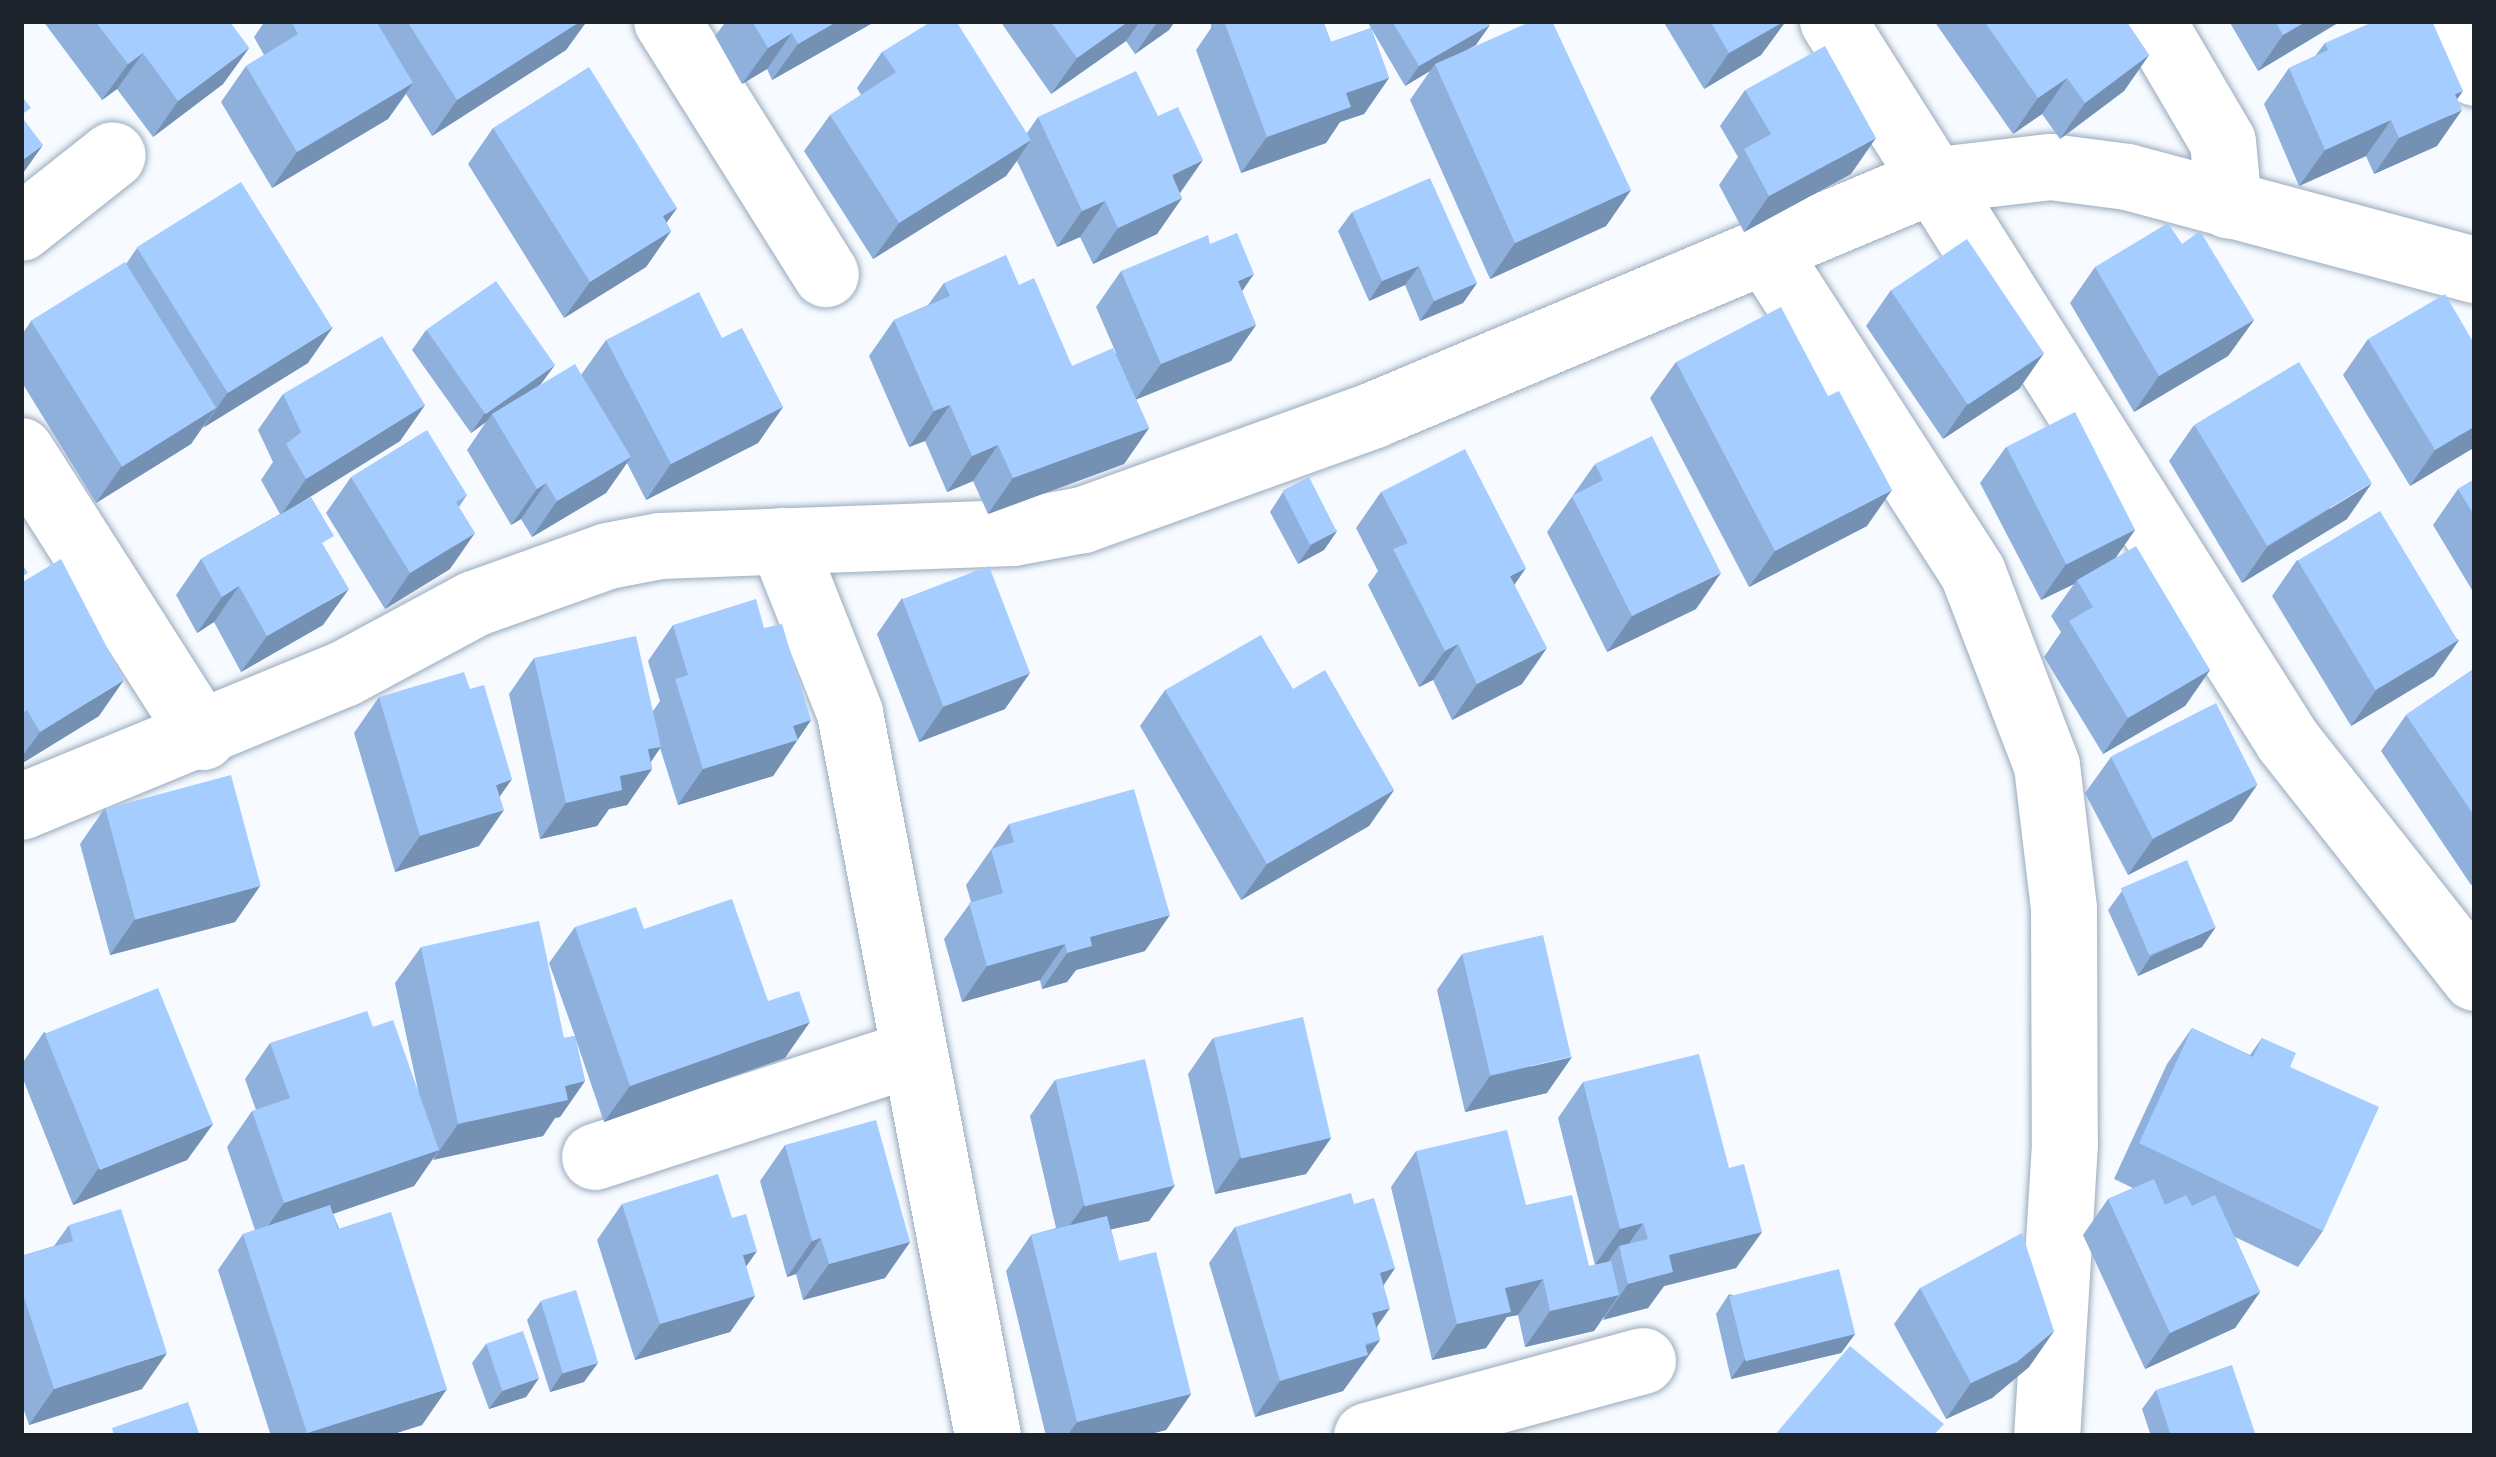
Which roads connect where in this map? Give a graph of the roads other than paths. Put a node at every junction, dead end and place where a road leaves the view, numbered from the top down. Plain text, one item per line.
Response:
1 (667, 21) edge
2 (1833, 21) edge
3 (2152, 21) edge
4 (2449, 21) edge
5 (2475, 73) edge
6 (113, 155) dead end
7 (1931, 181) junction
8 (2230, 206) junction
9 (21, 228) edge
10 (1765, 250) junction
11 (2475, 270) edge
12 (826, 274) dead end
13 (21, 451) edge
14 (782, 541) junction
15 (203, 737) junction
16 (21, 807) edge
17 (2475, 978) edge
18 (915, 1053) junction
19 (595, 1157) dead end
20 (1643, 1361) dead end
21 (988, 1436) edge
22 (1367, 1436) edge
23 (2047, 1436) edge

1 - 12 street
2 - 7 street
3 - 8 street
4 - 5 street
6 - 9 street
7 - 8 street
7 - 10 street
7 - 17 street
8 - 11 street
10 - 14 street
10 - 23 street
13 - 15 street
14 - 15 street
14 - 18 street
15 - 16 street
18 - 19 street
18 - 21 street
20 - 22 street

